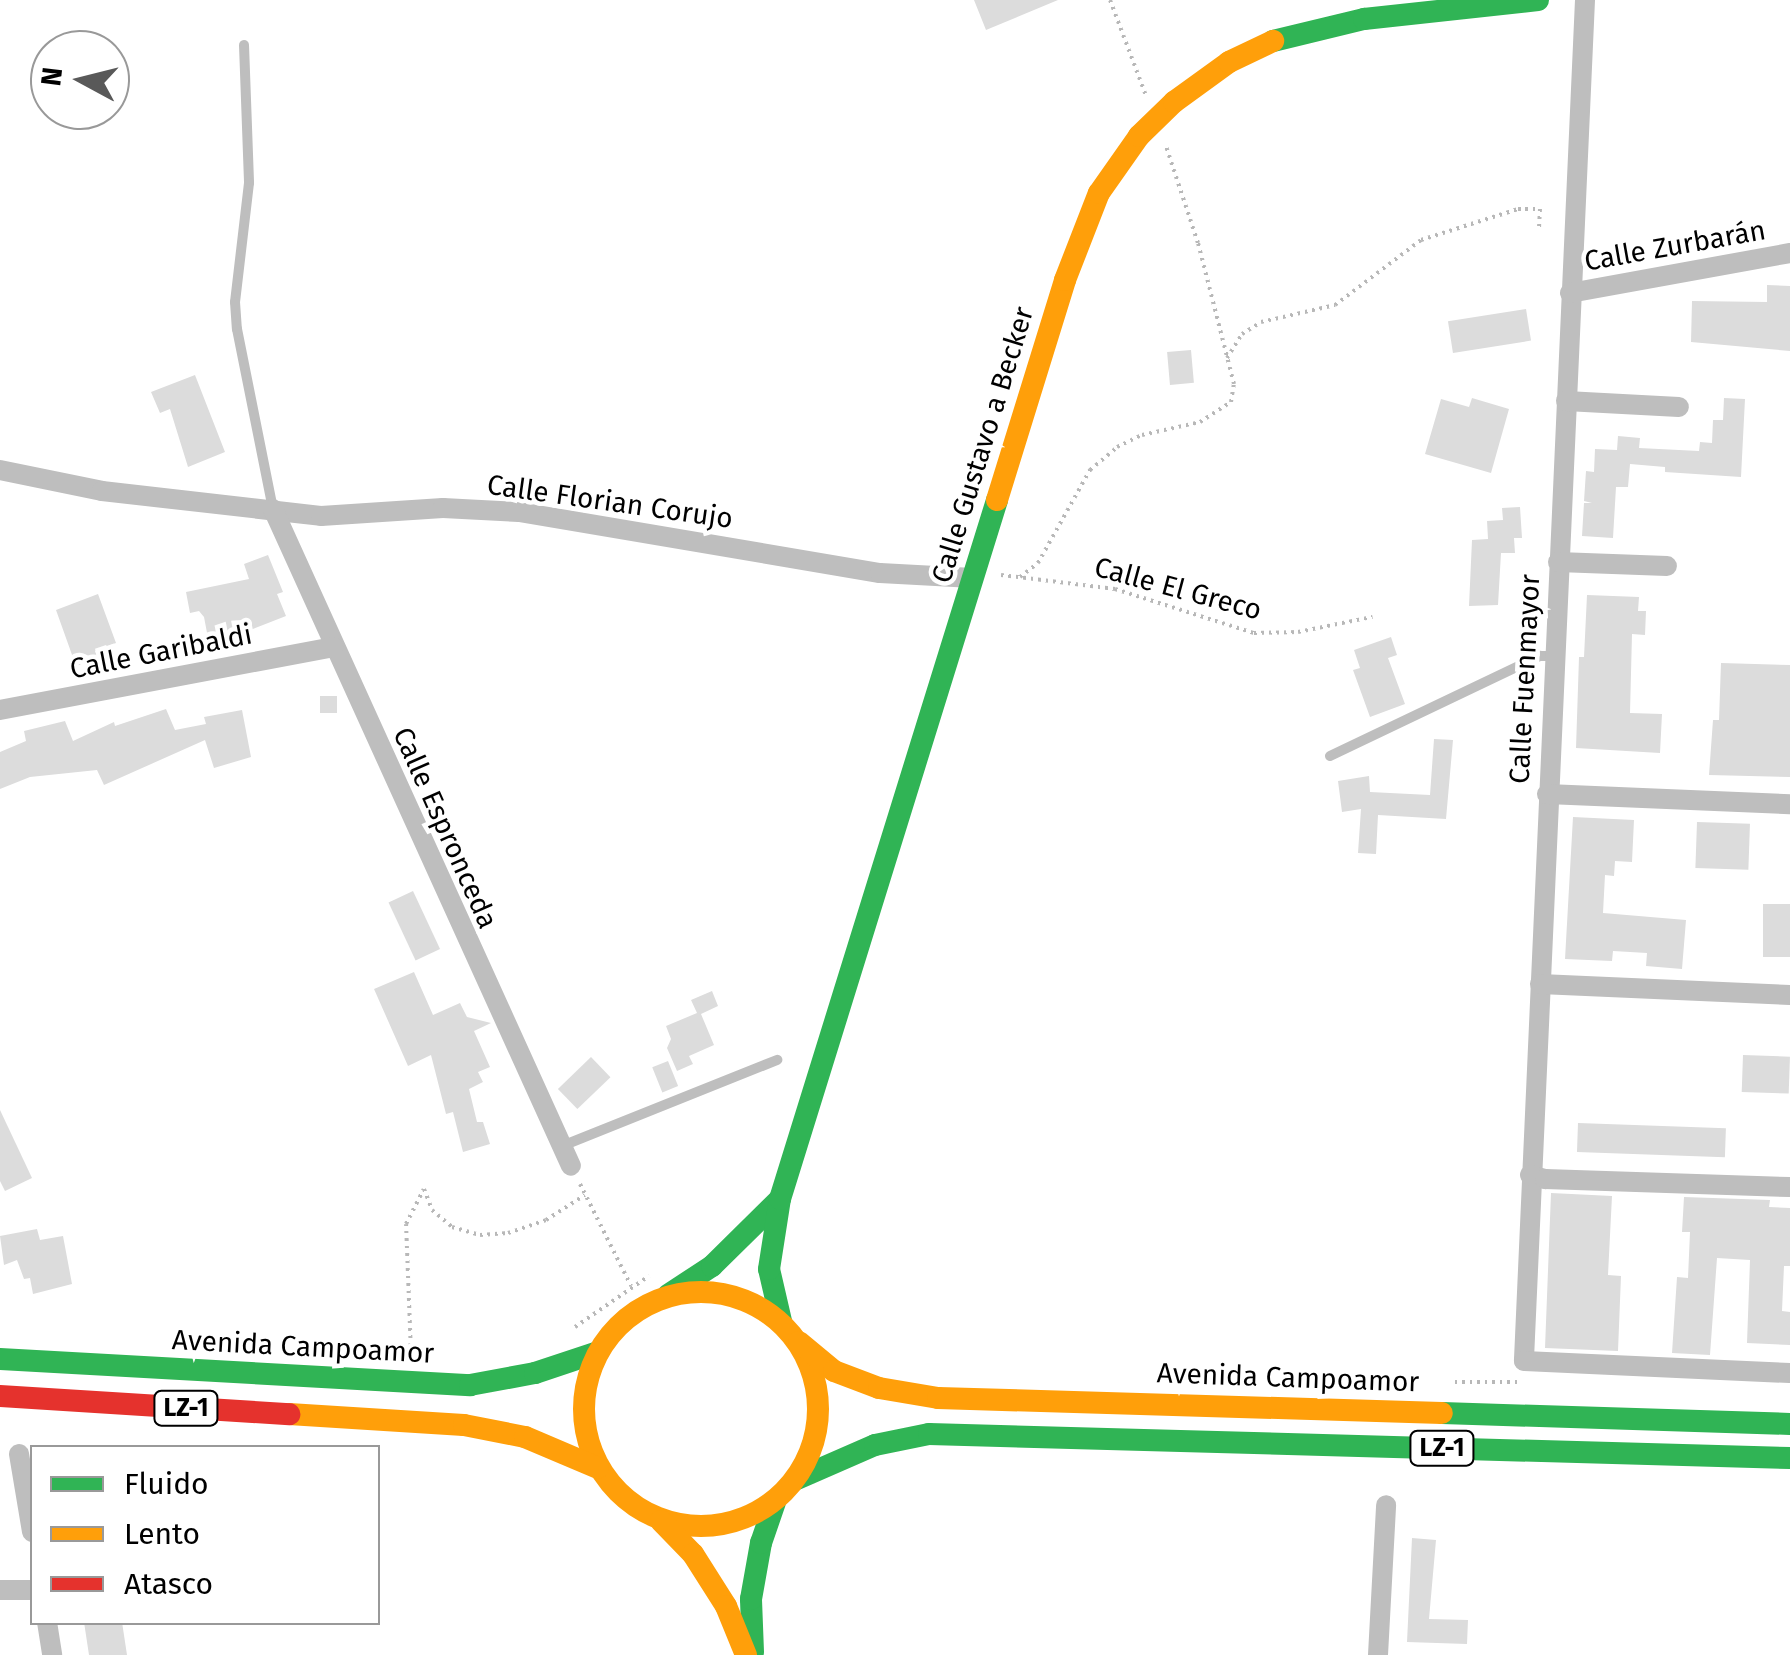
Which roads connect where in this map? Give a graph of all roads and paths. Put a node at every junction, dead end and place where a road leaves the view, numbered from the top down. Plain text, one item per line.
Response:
1 (1110, 0) edge
2 (1538, 0) edge
3 (1585, 0) edge
4 (244, 45) dead end
5 (1156, 118) junction
6 (1540, 227) dead end
7 (1790, 253) edge
8 (1570, 293) junction
9 (1227, 358) junction
10 (1566, 401) junction
11 (1679, 407) dead end
12 (0, 470) edge
13 (273, 509) junction
14 (1558, 562) junction
15 (1667, 566) dead end
16 (973, 578) junction
17 (1020, 578) junction
18 (1372, 617) dead end
19 (333, 647) junction
20 (1553, 656) junction
21 (0, 710) edge
22 (1330, 756) dead end
23 (1547, 794) junction
24 (1790, 804) edge
25 (1540, 984) junction
26 (1790, 995) edge
27 (776, 1060) dead end
28 (562, 1146) junction
29 (572, 1166) joint
30 (1530, 1175) junction
31 (1790, 1187) edge
32 (585, 1195) junction
33 (780, 1199) junction
34 (654, 1273) dead end
35 (631, 1286) junction
36 (668, 1295) junction
37 (780, 1321) junction
38 (565, 1332) dead end
39 (799, 1342) junction
40 (598, 1352) junction
41 (0, 1359) edge
42 (412, 1363) dead end
43 (1790, 1373) edge
44 (0, 1396) edge
45 (1790, 1406) edge
46 (1525, 1416) junction
47 (1790, 1424) edge
48 (19, 1454) dead end
49 (1790, 1458) edge
50 (598, 1468) junction
51 (797, 1479) junction
52 (775, 1502) junction
53 (1386, 1505) dead end
54 (30, 1520) edge
55 (661, 1521) junction
56 (0, 1590) edge
57 (30, 1590) edge
58 (47, 1625) edge
59 (49, 1654) edge
60 (750, 1655) edge
61 (1378, 1655) edge

1 - 5 path
2 - 5 main road, Calle Gustavo a Becker
3 - 8 street, Calle Fuenmayor
4 - 13 lane
5 - 9 path
5 - 16 main road, Calle Gustavo a Becker
6 - 9 path
7 - 8 street, Calle Zurbarán
8 - 10 street, Calle Fuenmayor
9 - 17 path
10 - 11 street
10 - 14 street, Calle Fuenmayor
12 - 13 street, Calle Florian Corujo
13 - 16 street, Calle Florian Corujo
13 - 19 street, Calle Espronceda
14 - 15 street
14 - 20 street, Calle Fuenmayor
16 - 17 path, Calle El Greco
16 - 33 main road, Calle Gustavo a Becker
17 - 18 path, Calle El Greco
19 - 21 street, Calle Garibaldi
19 - 28 street, Calle Espronceda
20 - 22 lane
20 - 23 street, Calle Fuenmayor
23 - 24 street
23 - 25 street, Calle Fuenmayor
25 - 26 street
25 - 30 street, Calle Fuenmayor
27 - 28 lane
28 - 29 street, Calle Espronceda
29 - 32 path
30 - 31 street
30 - 43 street, Calle Fuenmayor
32 - 35 path
32 - 42 path
33 - 36 main road, Calle Gustavo a Becker
33 - 37 main road, Calle Gustavo a Becker
34 - 35 path
35 - 38 path
36 - 37 main road, LZ-1
36 - 40 main road, LZ-1
37 - 39 main road, LZ-1
39 - 46 main road, Avenida Campoamor / LZ-1
39 - 51 main road, LZ-1
40 - 41 main road, Avenida Campoamor / LZ-1
40 - 50 main road, LZ-1
44 - 50 main road, LZ-1
45 - 46 main road
46 - 47 main road, Avenida Campoamor / LZ-1
48 - 54 street
49 - 51 main road, LZ-1
50 - 55 main road, LZ-1
51 - 52 main road, LZ-1
52 - 55 main road, LZ-1
52 - 60 main road
53 - 61 street
55 - 60 main road
56 - 57 street
58 - 59 street

